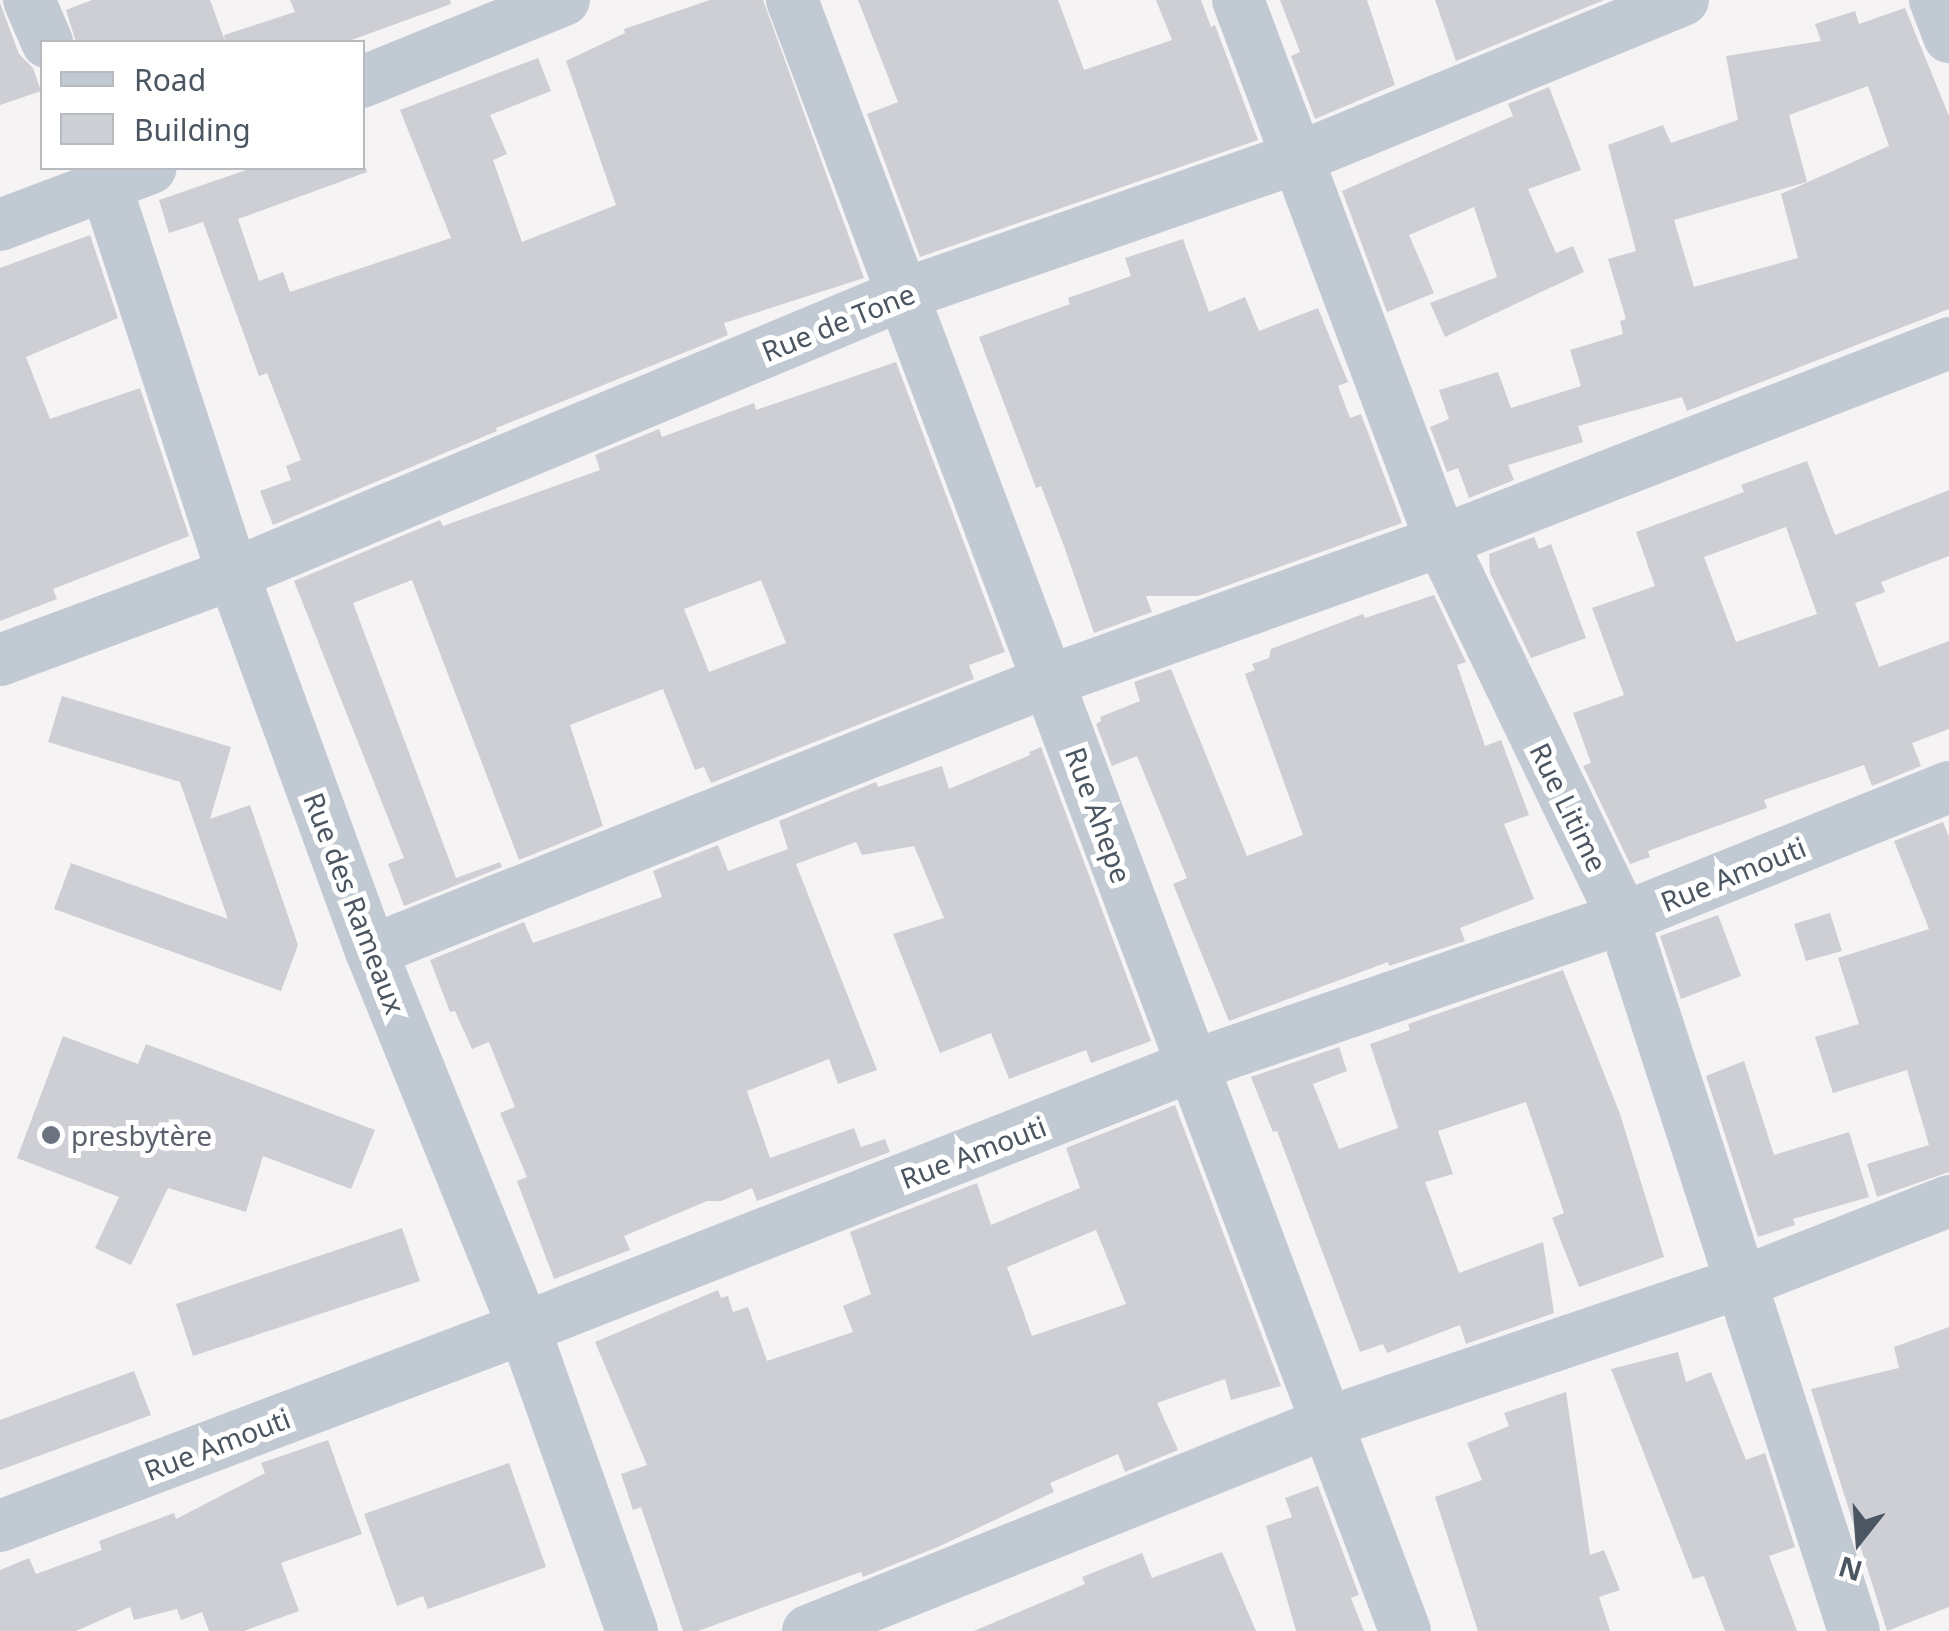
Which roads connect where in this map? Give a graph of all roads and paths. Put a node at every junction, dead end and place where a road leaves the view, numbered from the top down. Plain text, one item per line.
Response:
1 (29, 0) edge
2 (564, 0) edge
3 (792, 0) edge
4 (1238, 0) edge
5 (1683, 0) edge
6 (1934, 0) edge
7 (1949, 37) edge
8 (46, 40) edge
9 (365, 81) edge
10 (1300, 157) junction
11 (119, 173) edge
12 (0, 225) edge
13 (904, 294) junction
14 (1949, 343) edge
15 (1441, 541) junction
16 (232, 574) junction
17 (0, 660) edge
18 (1051, 680) junction
19 (1949, 787) edge
20 (1622, 918) junction
21 (371, 951) junction
22 (1194, 1066) junction
23 (1949, 1201) edge
24 (1740, 1283) junction
25 (524, 1328) junction
26 (1329, 1422) junction
27 (0, 1526) edge
28 (632, 1631) edge
29 (808, 1631) edge
30 (1405, 1631) edge
31 (1854, 1631) edge

1 - 8 street
2 - 9 street
3 - 13 street, Rue Ahepe
4 - 10 street, Rue Litime
5 - 10 street, Rue de Tone
6 - 7 street
10 - 13 street, Rue de Tone
10 - 15 street, Rue Litime
11 - 12 street
11 - 16 street, Rue des Rameaux
13 - 16 street, Rue de Tone
13 - 18 street, Rue Ahepe
14 - 15 street
15 - 18 street
15 - 20 street, Rue Litime
16 - 17 street, Rue de Tone
16 - 21 street, Rue des Rameaux
18 - 21 street
18 - 22 street, Rue Ahepe
19 - 20 street, Rue Amouti
20 - 22 street, Rue Amouti
20 - 24 street, Rue Litime
21 - 25 street, Rue des Rameaux
22 - 25 street, Rue Amouti
22 - 26 street, Rue Ahepe
23 - 24 street
24 - 26 street
24 - 31 street, Rue Litime
25 - 27 street, Rue Amouti
25 - 28 street, Rue des Rameaux
26 - 29 street
26 - 30 street, Rue Ahepe

